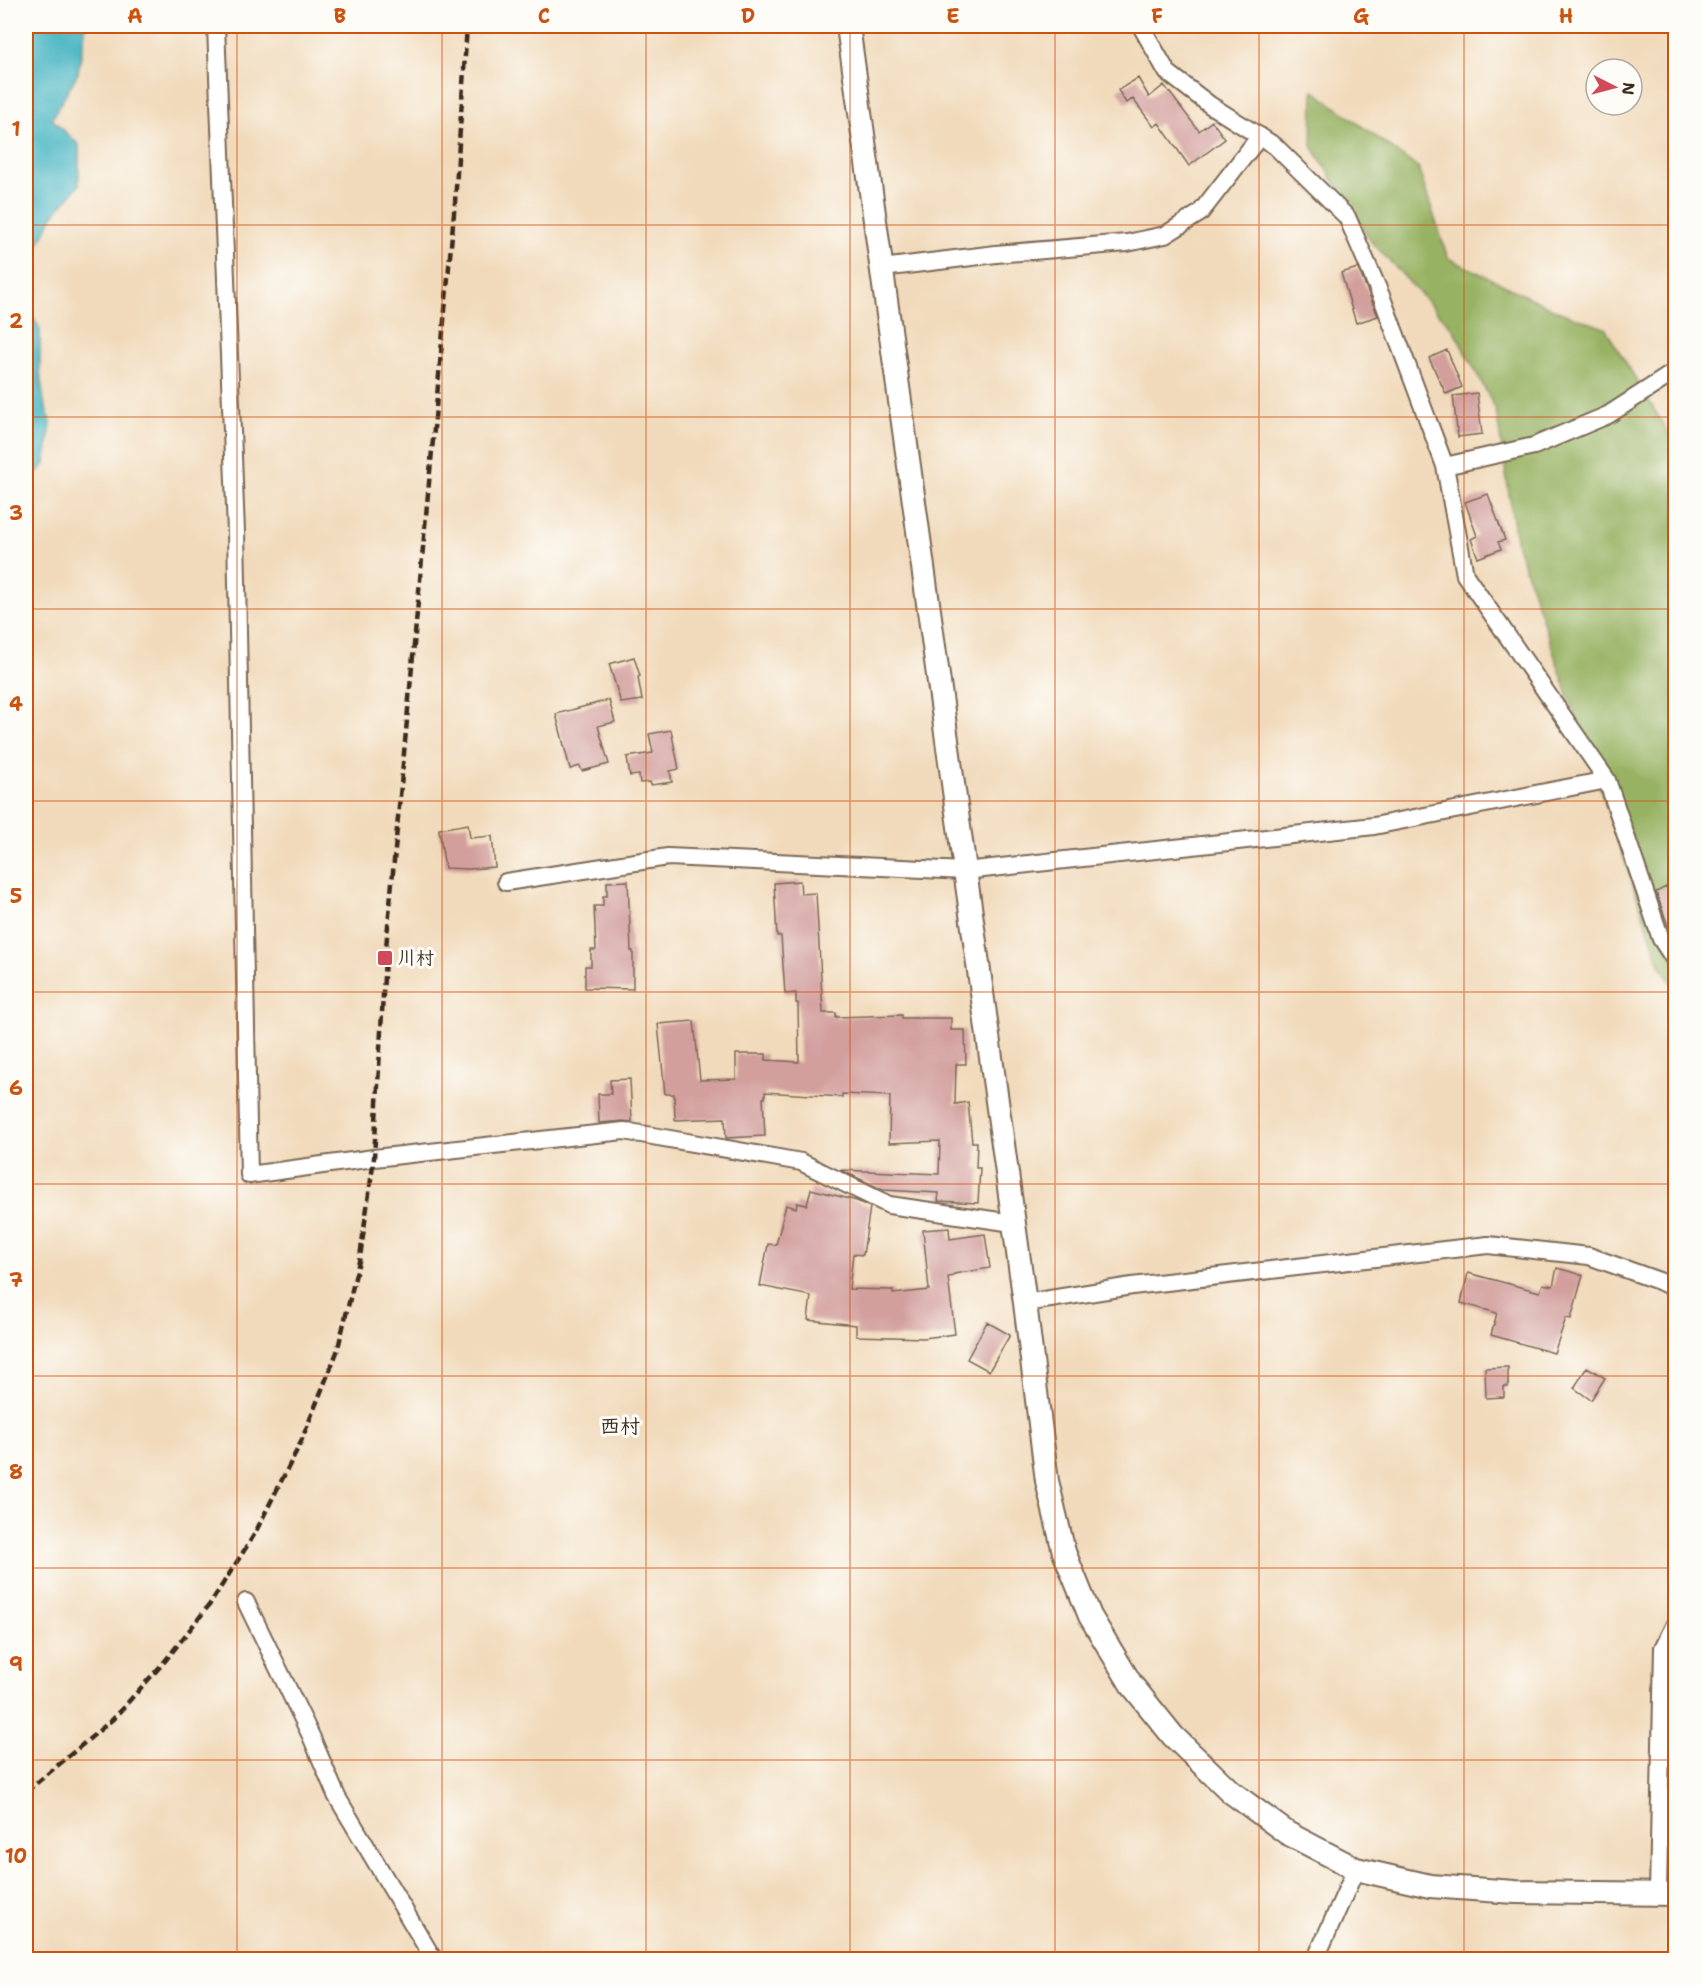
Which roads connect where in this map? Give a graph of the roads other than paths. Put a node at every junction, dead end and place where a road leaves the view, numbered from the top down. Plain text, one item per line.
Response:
1 (216, 26) edge
2 (848, 26) edge
3 (1141, 26) edge
4 (1260, 136) junction
5 (882, 268) junction
6 (1676, 371) edge
7 (1445, 466) junction
8 (1607, 780) junction
9 (964, 870) junction
10 (506, 882) dead end
11 (1676, 962) edge
12 (1013, 1223) junction
13 (1676, 1289) edge
14 (1025, 1302) junction
15 (246, 1602) dead end
16 (1676, 1622) edge
17 (1356, 1869) junction
18 (1667, 1894) edge
19 (434, 1959) edge
20 (1315, 1959) edge

1 - 12 street
2 - 5 street
3 - 4 street
4 - 5 street
4 - 7 street
5 - 9 street
6 - 7 street
7 - 8 street
8 - 9 street
8 - 11 street
9 - 10 street
9 - 12 street
12 - 14 street
13 - 14 street
14 - 17 street
15 - 19 street
16 - 18 street
17 - 18 street
17 - 20 street

